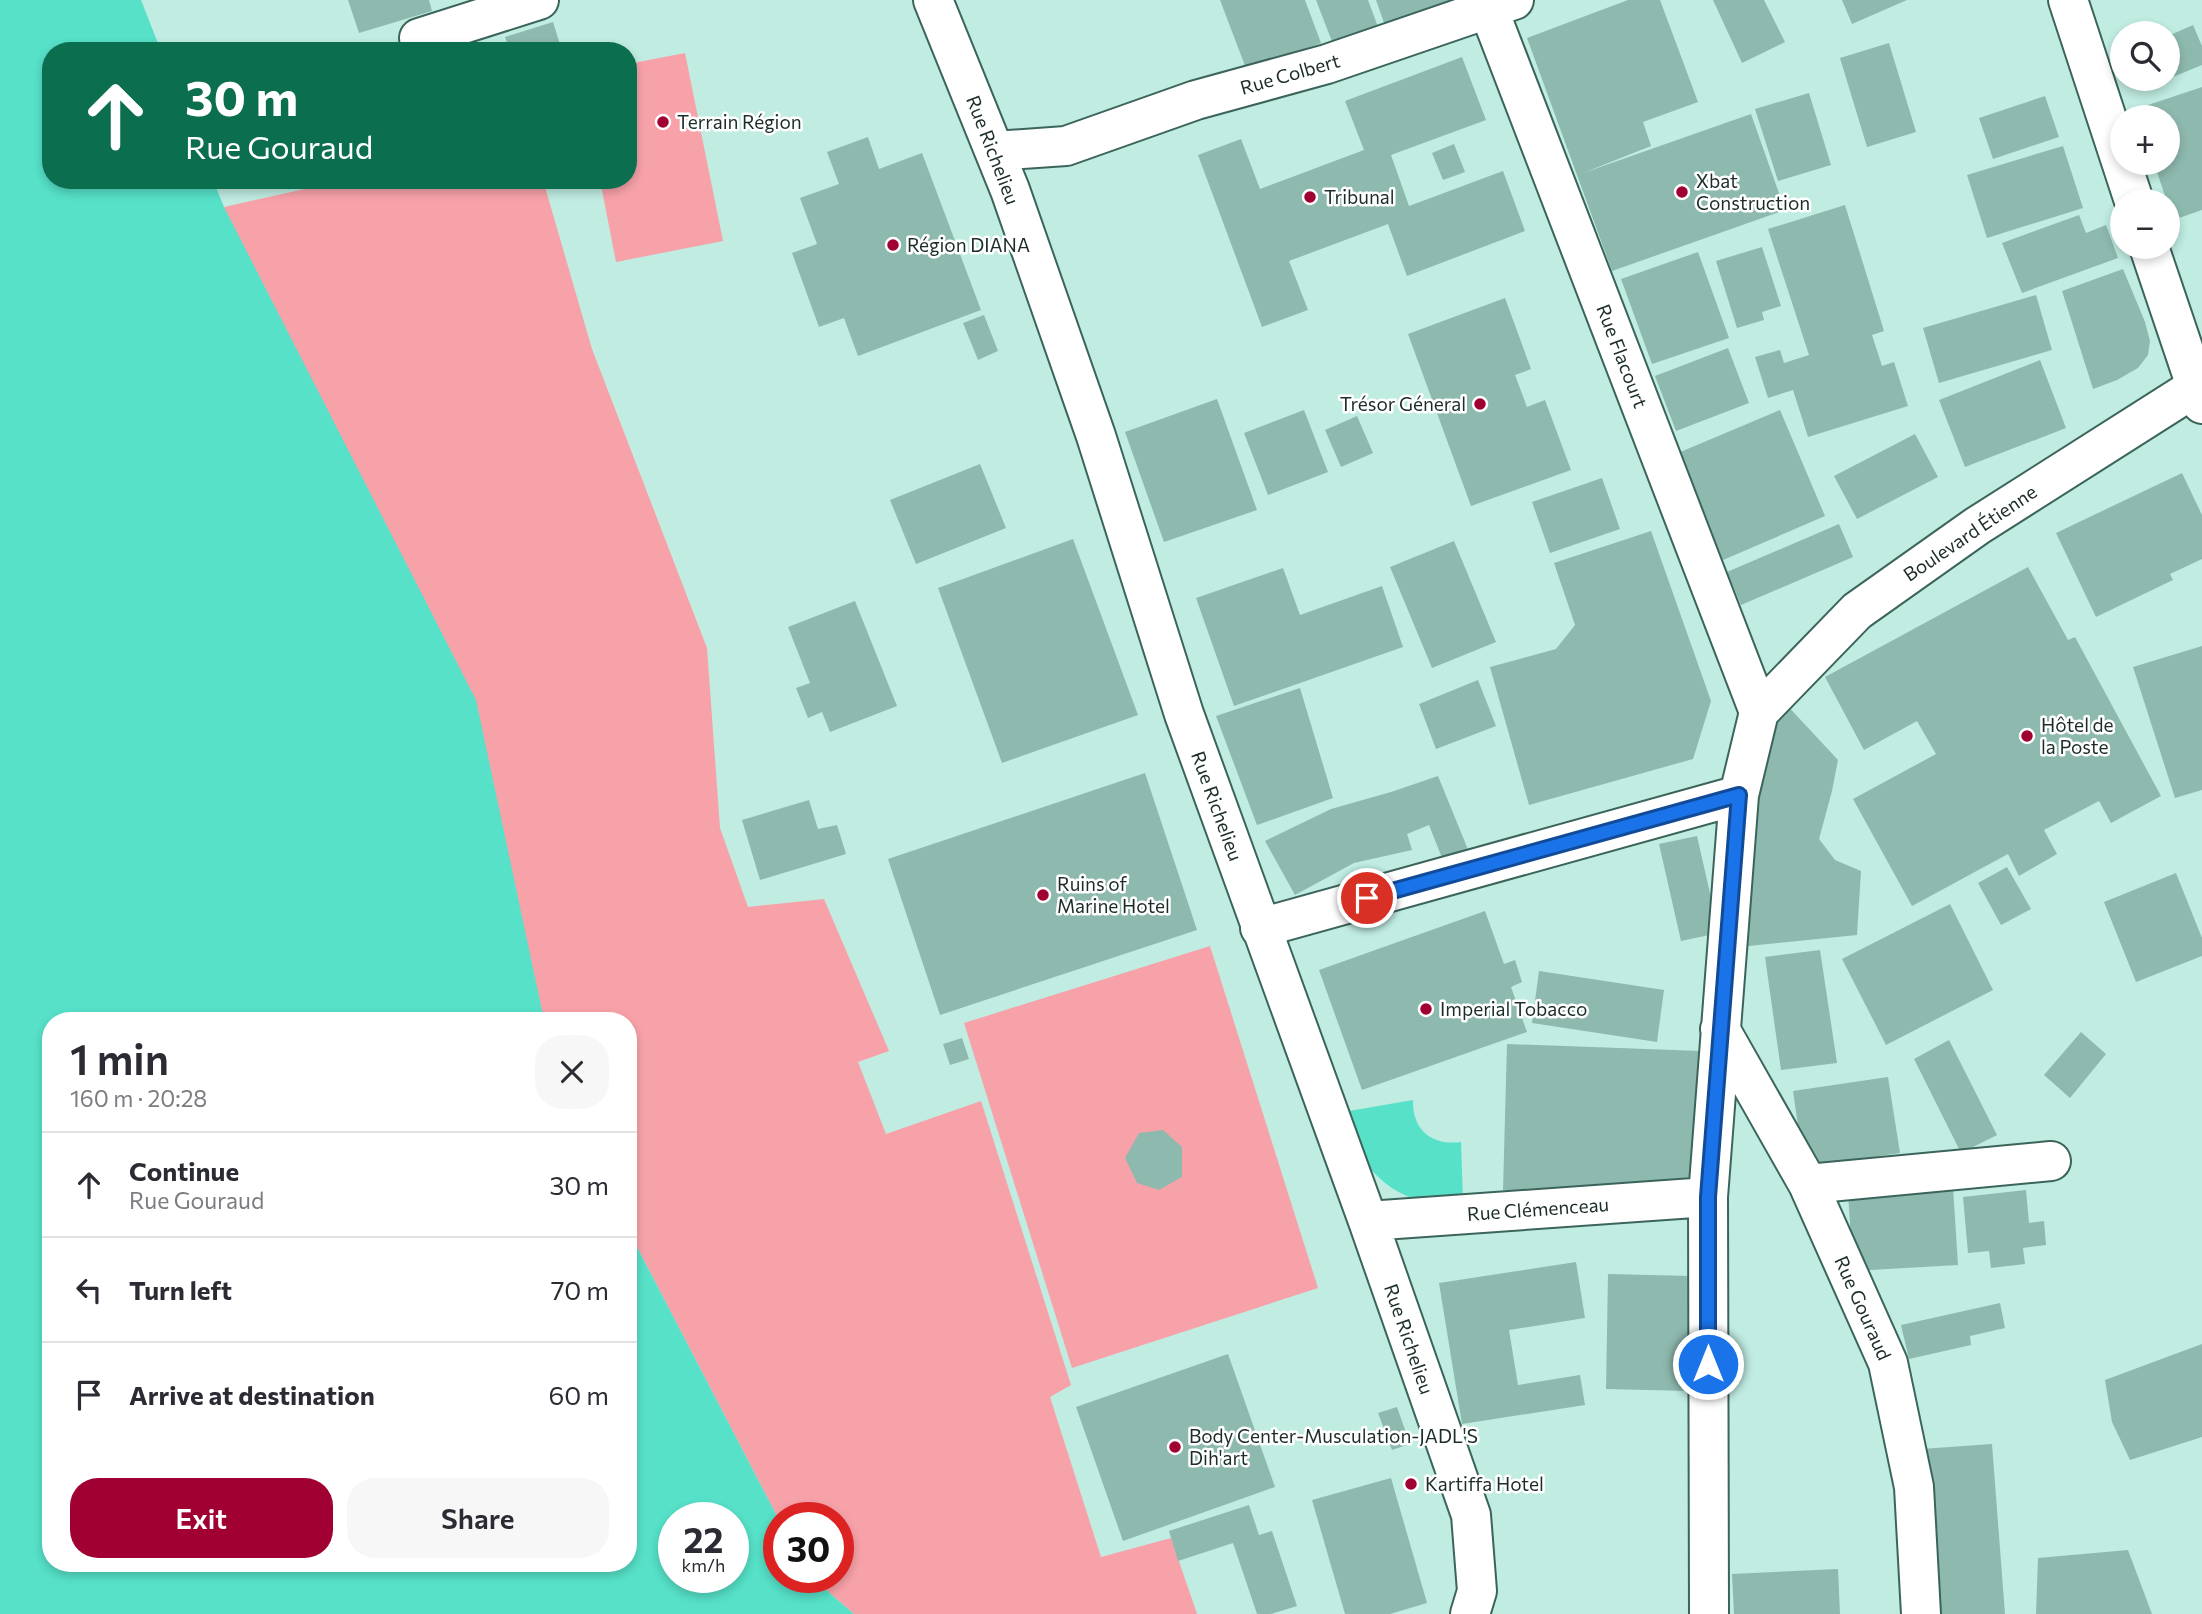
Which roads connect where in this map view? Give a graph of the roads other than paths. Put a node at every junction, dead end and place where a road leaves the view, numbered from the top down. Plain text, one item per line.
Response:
1 (539, 0) edge
2 (933, 0) edge
3 (2068, 0) edge
4 (1496, 3) edge
5 (419, 38) dead end
6 (1066, 146) junction
7 (995, 151) junction
8 (2130, 189) edge
9 (1010, 190) junction
10 (2153, 259) edge
11 (2200, 391) edge
12 (1759, 712) junction
13 (1739, 795) junction
14 (1260, 928) junction
15 (1720, 1029) junction
16 (2051, 1161) dead end
17 (1808, 1184) junction
18 (1708, 1197) junction
19 (1368, 1221) junction
20 (1470, 1614) edge
21 (1709, 1614) edge
22 (1921, 1614) edge

1 - 5 street
2 - 7 street, Rue Richelieu
3 - 8 street
4 - 6 street, Rue Colbert
4 - 12 street, Rue Flacourt
6 - 7 street, Rue Colbert
6 - 9 street, Rue Colbert
7 - 9 street, Rue Richelieu
9 - 14 street, Rue Richelieu
10 - 11 street
11 - 12 street, Boulevard Étienne
12 - 13 street
13 - 14 street
13 - 15 street
14 - 19 street, Rue Richelieu
15 - 17 street, Rue Gouraud
15 - 18 street
16 - 17 street
17 - 22 street, Rue Gouraud
18 - 19 street, Rue Clémenceau
18 - 21 street
19 - 20 street, Rue Richelieu

